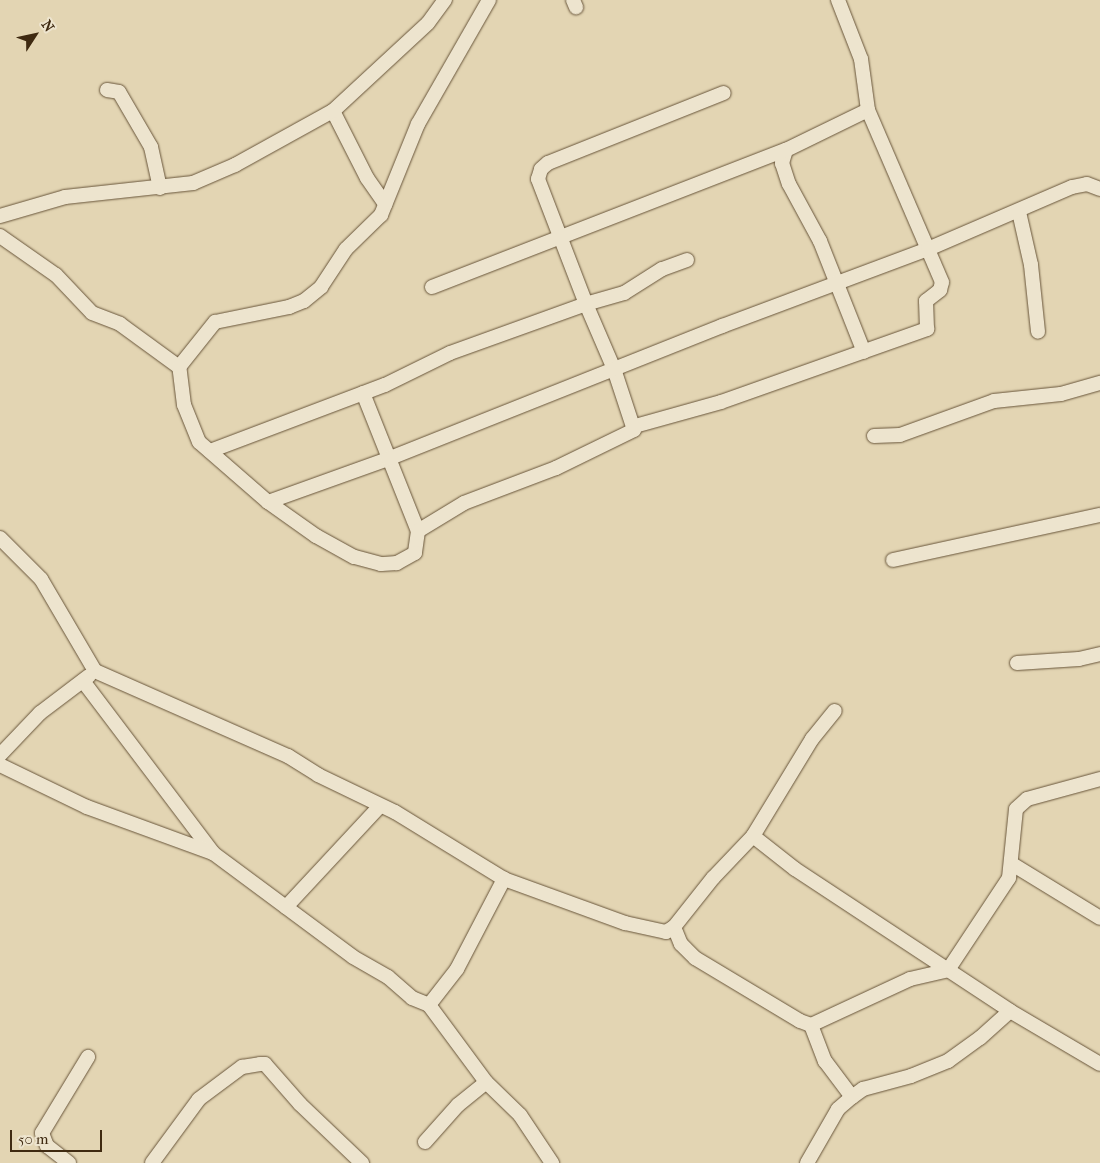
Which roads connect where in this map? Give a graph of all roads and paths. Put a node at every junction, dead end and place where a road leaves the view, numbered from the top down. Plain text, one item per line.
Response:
1 (445, 0) edge
2 (489, 0) edge
3 (838, 0) edge
4 (107, 90) dead end
5 (724, 93) dead end
6 (868, 110) junction
7 (333, 111) junction
8 (786, 150) junction
9 (160, 188) junction
10 (1099, 188) edge
11 (386, 204) junction
12 (1019, 212) junction
13 (0, 216) edge
14 (0, 236) edge
15 (561, 237) junction
16 (928, 249) junction
17 (687, 260) dead end
18 (836, 282) junction
19 (432, 287) dead end
20 (586, 304) junction
21 (1038, 332) dead end
22 (864, 352) junction
23 (179, 367) junction
24 (614, 369) junction
25 (1100, 383) edge
26 (363, 393) junction
27 (635, 426) junction
28 (874, 436) dead end
29 (210, 451) junction
30 (388, 459) junction
31 (268, 502) junction
32 (1100, 515) edge
33 (418, 531) junction
34 (0, 538) edge
35 (893, 560) dead end
36 (1100, 654) edge
37 (1017, 663) dead end
38 (95, 671) junction
39 (83, 681) junction
40 (835, 711) dead end
41 (0, 754) edge
42 (0, 765) edge
43 (1100, 779) edge
44 (380, 806) junction
45 (753, 836) junction
46 (213, 853) junction
47 (1012, 864) junction
48 (504, 879) junction
49 (286, 908) junction
50 (1100, 918) edge
51 (674, 927) junction
52 (948, 970) junction
53 (429, 1005) junction
54 (1010, 1011) junction
55 (811, 1024) junction
56 (88, 1057) dead end
57 (1100, 1064) edge
58 (486, 1082) junction
59 (852, 1097) junction
60 (425, 1142) dead end
61 (69, 1163) edge
62 (152, 1163) edge
63 (362, 1163) edge
64 (552, 1163) edge
65 (807, 1163) edge

1 - 7 street
2 - 11 street
3 - 6 street
4 - 9 street
5 - 15 street
6 - 8 street
6 - 16 street
7 - 9 street
7 - 11 street
8 - 15 street
8 - 18 street
9 - 13 street
10 - 12 street
11 - 23 street
12 - 16 street
12 - 21 street
14 - 23 street
15 - 19 street
15 - 20 street
16 - 18 street
16 - 22 street
17 - 20 street
18 - 22 street
18 - 24 street
20 - 24 street
20 - 26 street
22 - 27 street
23 - 29 street
24 - 27 street
24 - 30 street
25 - 28 street
26 - 29 street
26 - 30 street
27 - 33 street
29 - 31 street
30 - 31 street
30 - 33 street
31 - 33 street
32 - 35 street
34 - 38 street
36 - 37 street
38 - 39 street
38 - 44 street
39 - 41 street
39 - 46 street
40 - 45 street
42 - 46 street
43 - 47 street
44 - 48 street
44 - 49 street
45 - 51 street
45 - 52 street
46 - 49 street
47 - 50 street
47 - 52 street
48 - 51 street
48 - 53 street
49 - 53 street
51 - 55 street
52 - 54 street
52 - 55 street
53 - 58 street
54 - 57 street
54 - 59 street
55 - 59 street
56 - 61 street
58 - 60 street
58 - 64 street
59 - 65 street
62 - 63 street

